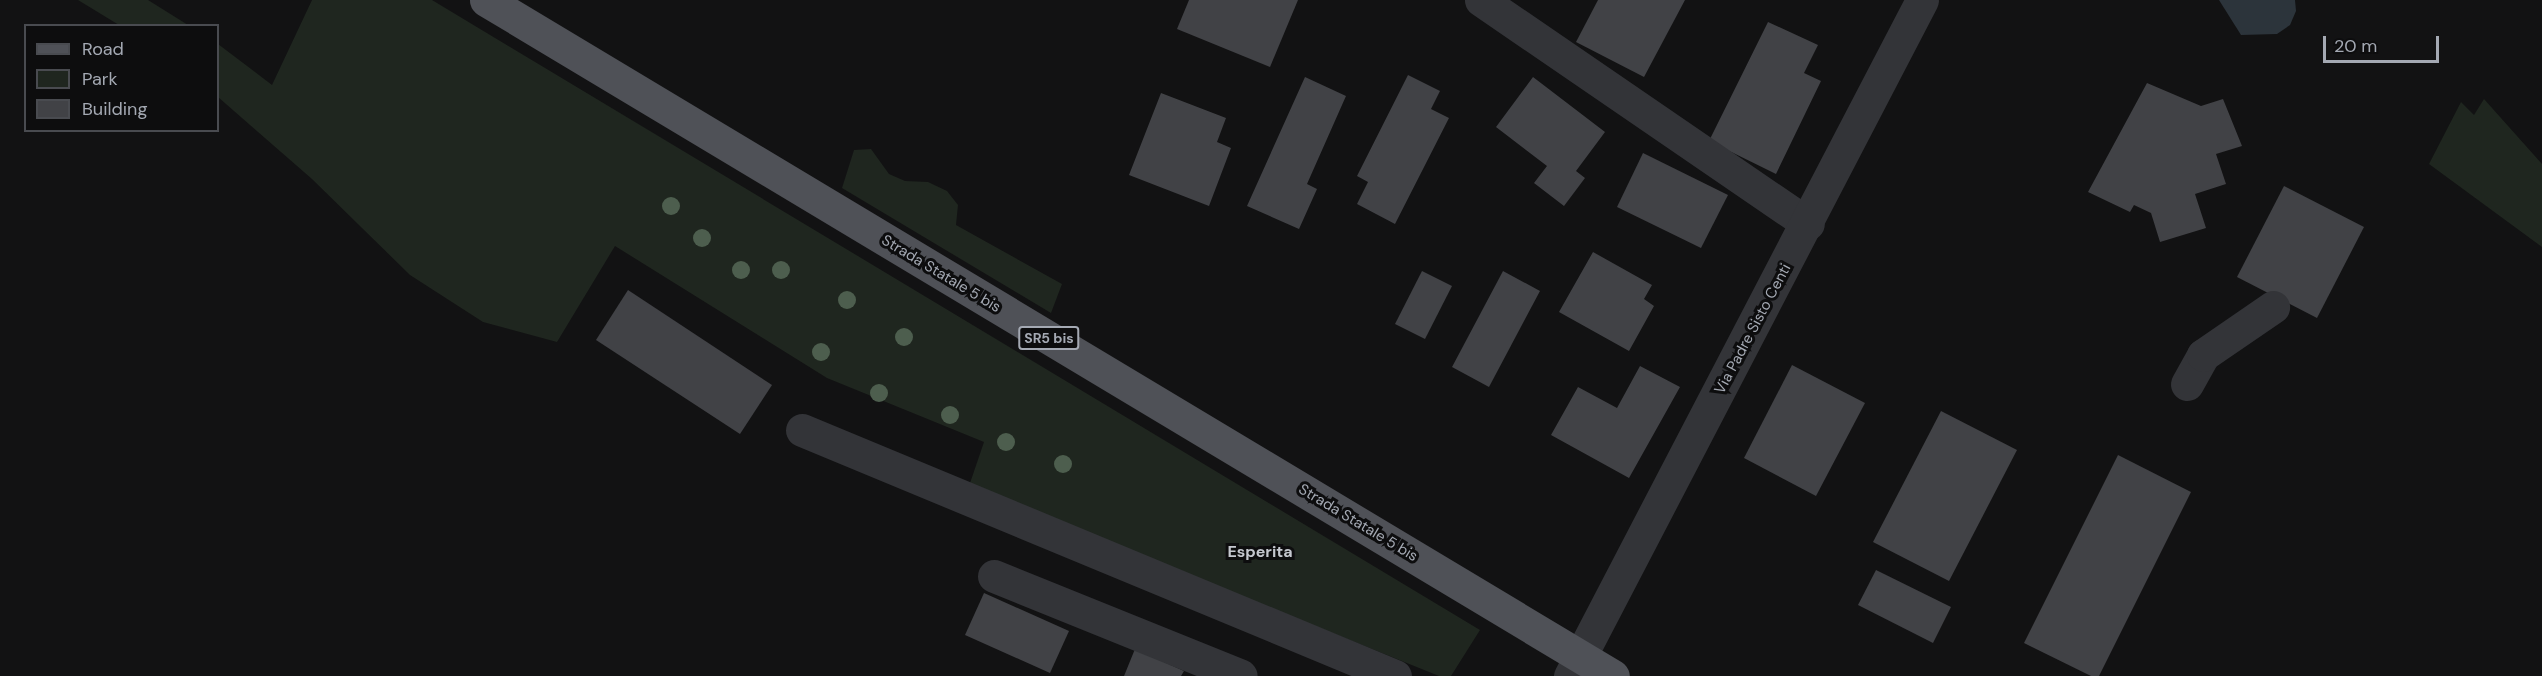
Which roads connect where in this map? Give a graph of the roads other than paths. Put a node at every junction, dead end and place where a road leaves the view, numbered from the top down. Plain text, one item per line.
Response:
1 (486, 0) edge
2 (1481, 0) edge
3 (1922, 0) edge
4 (1808, 224) junction
5 (2273, 307) dead end
6 (2187, 384) dead end
7 (802, 430) dead end
8 (994, 576) dead end
9 (1576, 667) edge
10 (1240, 676) edge
11 (1395, 676) edge
12 (1613, 676) edge

1 - 9 main road, Strada Statale 5 bis / SR5 bis
2 - 4 street
3 - 4 street, Via Padre Sisto Centi
4 - 9 street, Via Padre Sisto Centi
5 - 6 street
7 - 11 street
8 - 10 street
9 - 12 main road, Strada Statale 5 bis / SR5 bis

